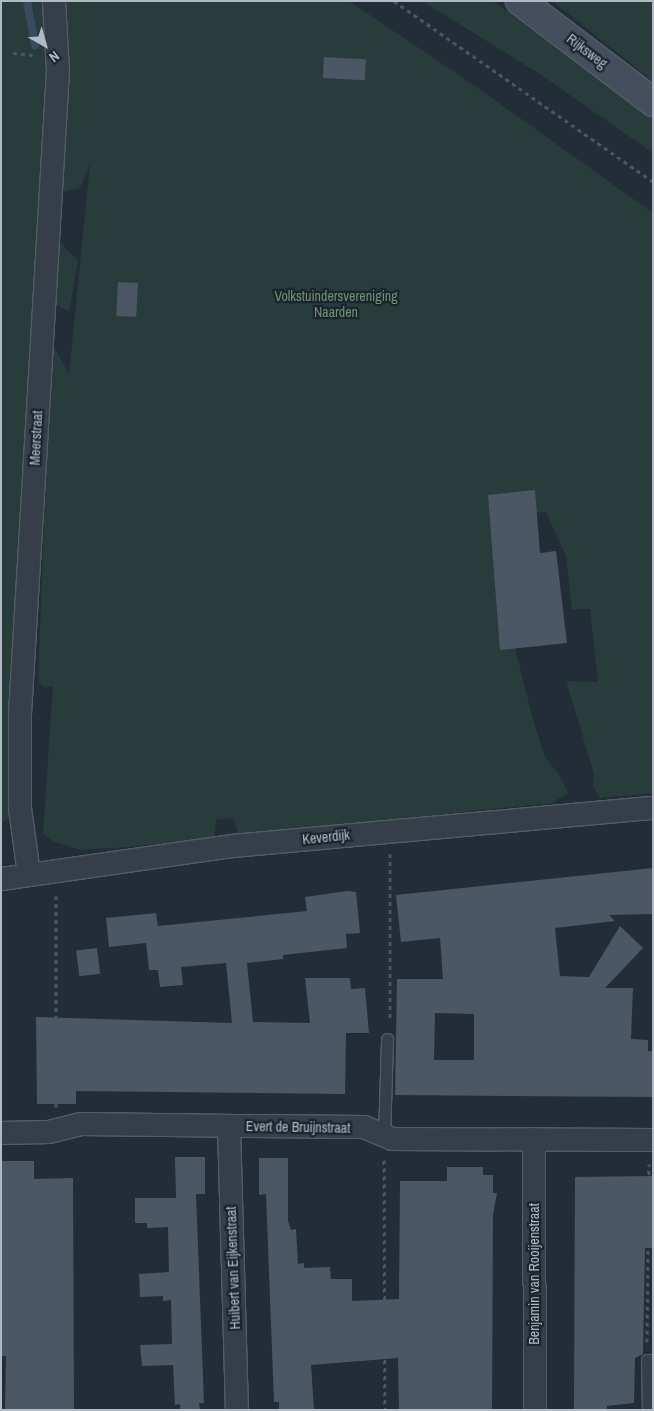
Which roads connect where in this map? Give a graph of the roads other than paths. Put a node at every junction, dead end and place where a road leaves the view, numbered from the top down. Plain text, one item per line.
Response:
1 (54, 1) edge
2 (520, 1) edge
3 (653, 102) edge
4 (653, 808) edge
5 (29, 874) junction
6 (1, 879) edge
7 (386, 1039) road end
8 (229, 1126) junction
9 (1, 1133) edge
10 (384, 1137) junction
11 (534, 1139) junction
12 (651, 1151) edge
13 (653, 1360) edge
14 (237, 1410) edge
15 (535, 1410) edge
16 (648, 1410) edge

1 - 5 street, Meerstraat
2 - 3 main road, Rijksweg
4 - 5 street, Keverdijk
5 - 6 street, Keverdijk
7 - 10 lane
8 - 9 street, Evert de Bruijnstraat
8 - 10 street, Evert de Bruijnstraat
8 - 14 street, Huibert van Eijkenstraat
10 - 11 street, Evert de Bruijnstraat
11 - 12 street, Evert de Bruijnstraat
11 - 15 street, Benjamin van Rooijenstraat
13 - 16 lane

